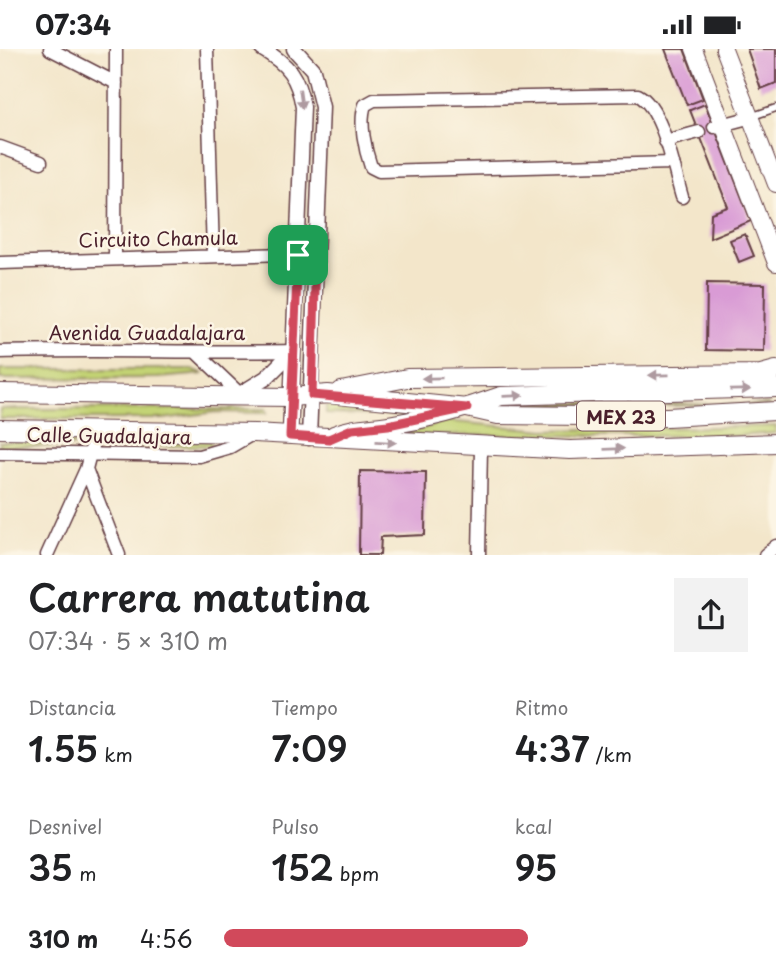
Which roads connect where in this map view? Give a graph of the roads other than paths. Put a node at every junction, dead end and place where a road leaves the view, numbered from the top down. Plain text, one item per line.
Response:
1 (50, 49) edge
2 (116, 49) edge
3 (207, 49) edge
4 (262, 49) edge
5 (294, 49) edge
6 (694, 49) edge
7 (724, 49) edge
8 (116, 83) junction
9 (776, 108) edge
10 (748, 118) junction
11 (718, 126) junction
12 (699, 132) dead end
13 (665, 141) junction
14 (0, 148) edge
15 (41, 162) dead end
16 (672, 163) junction
17 (776, 184) edge
18 (682, 197) dead end
19 (316, 253) junction
20 (212, 255) junction
21 (298, 255) junction
22 (115, 258) junction
23 (0, 263) edge
24 (776, 264) edge
25 (293, 351) junction
26 (0, 352) edge
27 (197, 353) junction
28 (776, 370) edge
29 (776, 388) edge
30 (0, 393) edge
31 (240, 394) junction
32 (320, 395) junction
33 (291, 397) junction
34 (467, 408) junction
35 (776, 411) edge
36 (0, 429) edge
37 (96, 431) junction
38 (254, 433) junction
39 (290, 436) junction
40 (309, 438) junction
41 (329, 439) junction
42 (776, 443) edge
43 (481, 447) junction
44 (0, 453) edge
45 (92, 453) junction
46 (86, 469) junction
47 (776, 546) edge
48 (47, 555) edge
49 (119, 555) edge
50 (479, 555) edge
51 (765, 555) edge

1 - 8 street
2 - 8 street
3 - 20 street
4 -> 21 street
5 - 19 street
6 - 11 main road
7 - 10 main road
8 - 22 street
9 - 10 lane
10 - 11 street
10 - 17 main road
11 - 24 main road
12 - 13 street
13 - 16 street
13 - 16 street
14 - 15 street
16 - 18 street
19 - 21 street, Circuito Chamula
19 - 32 street
20 - 21 street, Circuito Chamula
20 - 22 street, Circuito Chamula
21 - 25 street
22 - 23 street, Circuito Chamula
25 - 27 street, Avenida Guadalajara
25 - 31 street
25 - 33 street
26 - 27 street, Avenida Guadalajara
27 - 31 street
28 -> 32 main road
34 -> 29 main road
30 - 31 main road, MEX 23
31 - 33 main road, MEX 23
32 - 33 main road, MEX 23
32 - 34 main road, MEX 23
32 - 40 street
33 - 39 street
34 - 35 main road, MEX 23
34 - 41 main road
36 - 37 main road, MEX 23
37 - 38 main road, MEX 23
37 - 45 street
38 - 39 main road, MEX 23
38 - 45 street, Calle Guadalajara
39 - 40 main road, MEX 23
40 - 41 main road, MEX 23
41 -> 43 main road, MEX 23
43 -> 42 main road, MEX 23
43 - 50 street
44 - 45 street, Calle Guadalajara
45 - 46 street
46 - 48 street
46 - 49 street
47 - 51 street

